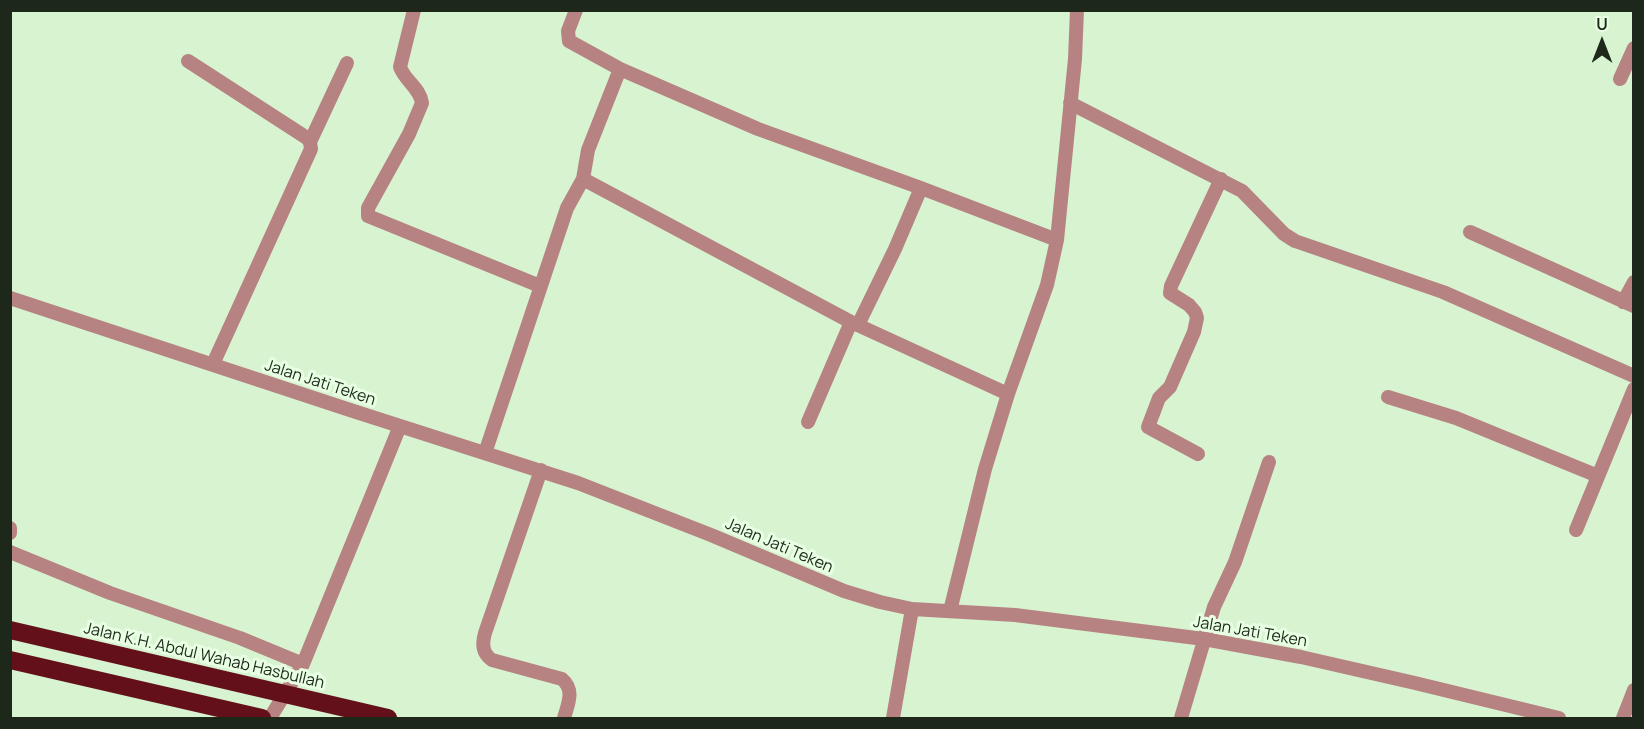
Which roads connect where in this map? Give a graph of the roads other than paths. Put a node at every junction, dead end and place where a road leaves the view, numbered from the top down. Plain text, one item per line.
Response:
1 (414, 10) edge
2 (576, 10) edge
3 (1077, 10) edge
4 (1634, 48) edge
5 (188, 62) dead end
6 (347, 63) dead end
7 (620, 69) junction
8 (1620, 79) dead end
9 (1070, 103) junction
10 (310, 142) junction
11 (583, 179) junction
12 (1221, 179) junction
13 (921, 188) junction
14 (1470, 232) dead end
15 (1057, 240) junction
16 (1634, 282) edge
17 (540, 286) junction
18 (10, 298) edge
19 (1628, 304) edge
20 (855, 324) junction
21 (213, 364) junction
22 (1634, 376) edge
23 (1634, 388) edge
24 (1008, 394) junction
25 (1388, 397) dead end
26 (808, 422) dead end
27 (400, 426) junction
28 (485, 453) junction
29 (1198, 454) dead end
30 (1269, 462) dead end
31 (541, 470) junction
32 (1598, 476) junction
33 (10, 528) edge
34 (1576, 530) dead end
35 (10, 533) edge
36 (10, 552) edge
37 (912, 609) junction
38 (950, 611) junction
39 (10, 630) edge
40 (1204, 639) junction
41 (10, 660) edge
42 (303, 664) junction
43 (1634, 690) edge
44 (284, 695) junction
45 (262, 718) edge
46 (270, 718) edge
47 (388, 718) edge
48 (564, 718) edge
49 (893, 718) edge
50 (1181, 718) edge
51 (1559, 718) edge
52 (1623, 718) edge

1 - 17 street
2 - 7 street
3 - 9 street
4 - 8 street
5 - 10 street
6 - 10 street
7 - 11 street
7 - 13 street
9 - 12 street
9 - 15 street
10 - 21 street
11 - 17 street
11 - 20 street
12 - 22 street
12 - 29 street
13 - 15 street
13 - 20 street
14 - 19 street
15 - 24 street
16 - 19 street
17 - 28 street
18 - 21 street, Jalan Jati Teken
20 - 24 street
20 - 26 street
21 - 27 street, Jalan Jati Teken
23 - 32 street
24 - 38 street
25 - 32 street
27 - 28 street, Jalan Jati Teken
27 - 42 street
28 - 31 street, Jalan Jati Teken
30 - 40 street
31 - 37 street, Jalan Jati Teken
31 - 48 street
32 - 34 street
33 - 35 street
36 - 42 street
37 - 38 street, Jalan Jati Teken
37 - 49 street
38 - 40 street, Jalan Jati Teken
39 - 44 highway, Jalan K.H. Abdul Wahab Hasbullah
40 - 50 street
40 - 51 street, Jalan Jati Teken
41 - 45 highway
42 - 44 street
43 - 52 street
44 - 46 street
44 - 47 highway, Jalan K.H. Abdul Wahab Hasbullah

